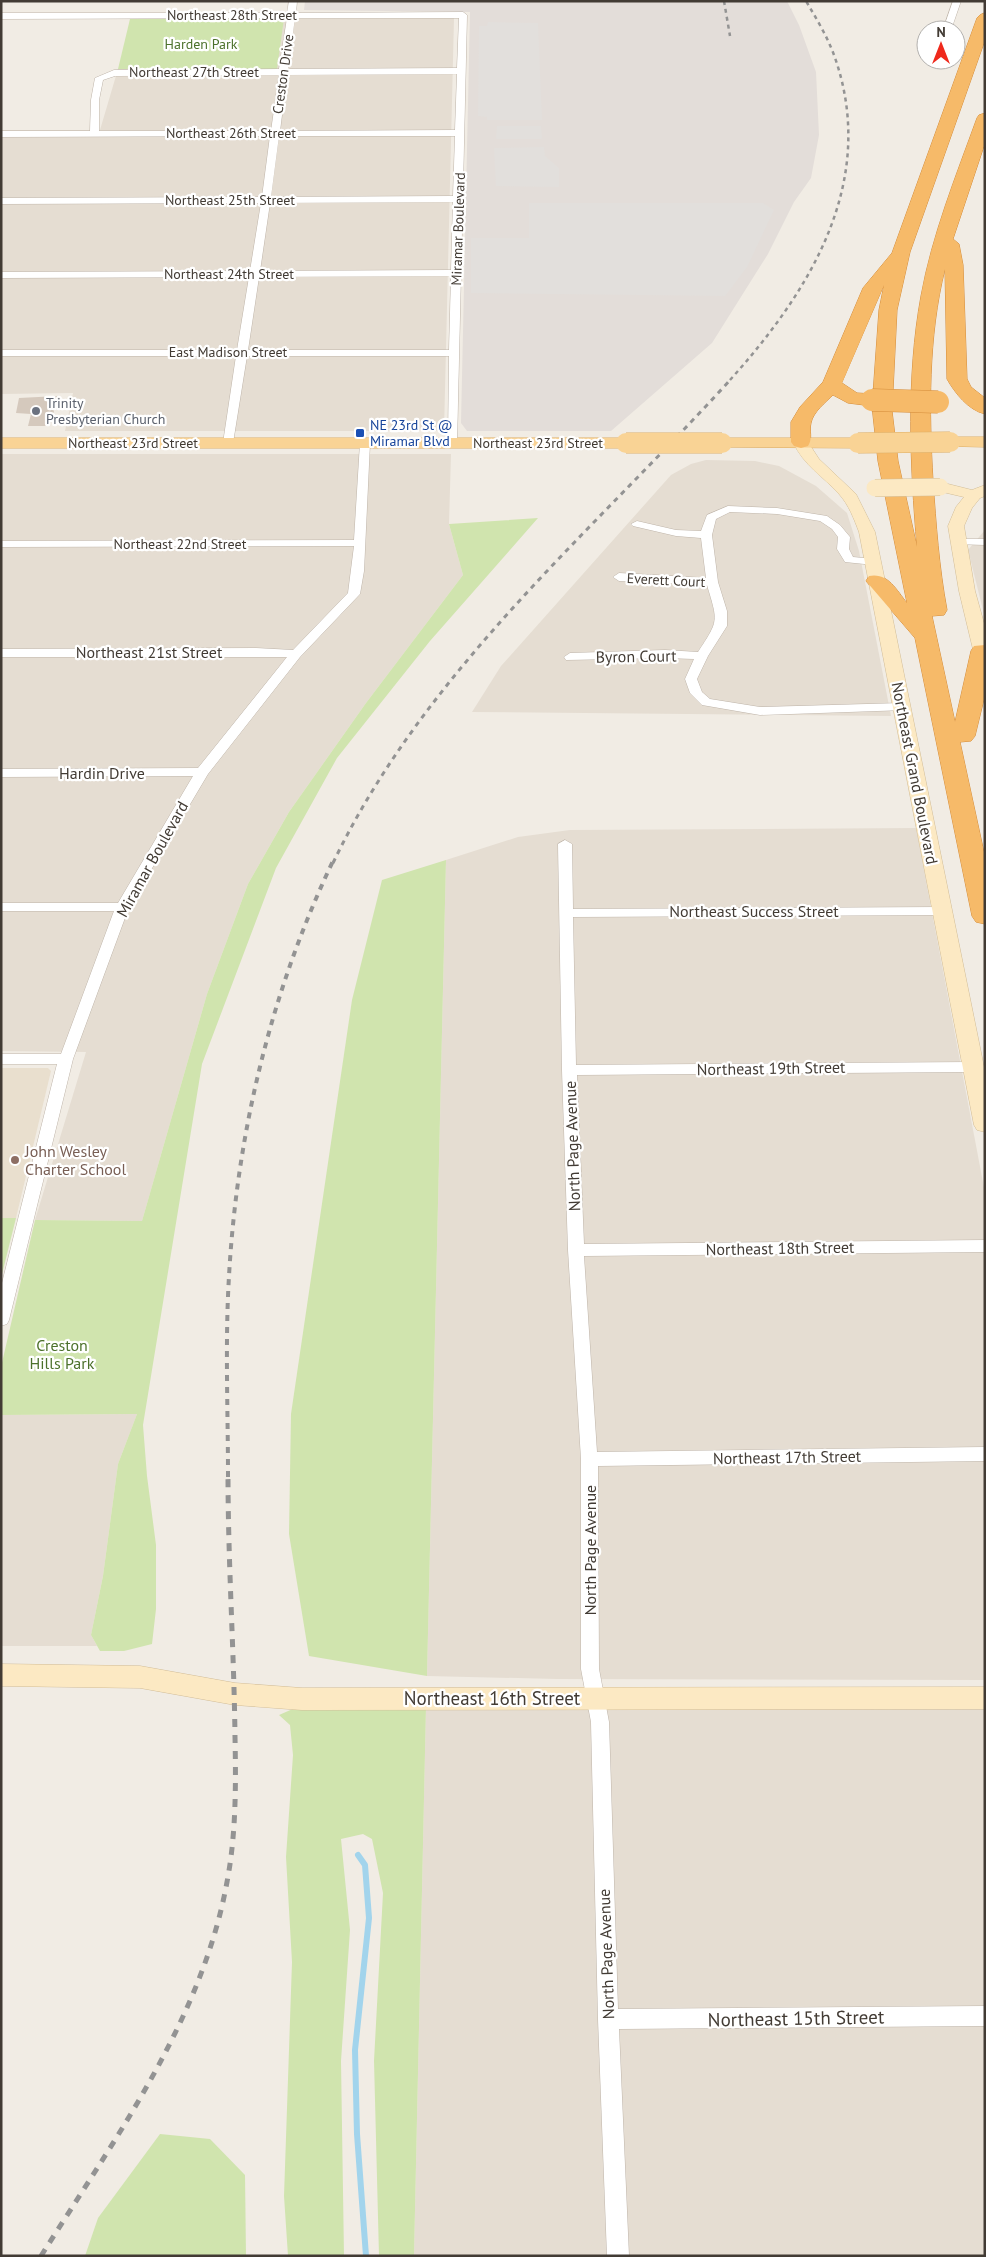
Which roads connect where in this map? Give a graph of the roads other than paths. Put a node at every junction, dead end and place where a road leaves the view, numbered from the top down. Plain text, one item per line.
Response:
1 (293, 1) edge
2 (957, 1) edge
3 (980, 1) edge
4 (463, 14) joint
5 (291, 15) junction
6 (1, 16) edge
7 (950, 20) edge
8 (984, 20) edge
9 (462, 71) junction
10 (282, 72) junction
11 (985, 118) edge
12 (275, 133) junction
13 (461, 133) junction
14 (1, 134) edge
15 (94, 134) junction
16 (459, 199) junction
17 (266, 200) junction
18 (1, 201) edge
19 (948, 230) junction
20 (901, 252) junction
21 (255, 273) junction
22 (457, 273) junction
23 (1, 275) edge
24 (242, 352) junction
25 (454, 352) junction
26 (1, 353) edge
27 (832, 384) junction
28 (963, 390) junction
29 (985, 408) edge
30 (801, 442) junction
31 (985, 442) edge
32 (228, 443) junction
33 (365, 443) junction
34 (454, 443) junction
35 (2, 445) edge
36 (842, 489) junction
37 (979, 493) edge
38 (637, 524) dead end
39 (706, 535) junction
40 (958, 542) junction
41 (985, 542) edge
42 (358, 543) junction
43 (1, 544) edge
44 (875, 571) junction
45 (619, 577) dead end
46 (712, 582) junction
47 (925, 638) junction
48 (1, 653) edge
49 (296, 654) junction
50 (984, 655) edge
51 (702, 656) junction
52 (570, 657) dead end
53 (902, 708) junction
54 (963, 736) junction
55 (202, 772) junction
56 (1, 773) edge
57 (985, 828) edge
58 (565, 844) dead end
59 (1, 907) edge
60 (122, 907) junction
61 (942, 911) junction
62 (566, 912) junction
63 (985, 916) edge
64 (1, 1059) edge
65 (66, 1059) junction
66 (973, 1067) junction
67 (568, 1070) junction
68 (985, 1125) edge
69 (985, 1246) edge
70 (576, 1250) junction
71 (1, 1320) edge
72 (985, 1454) edge
73 (589, 1459) junction
74 (1, 1675) edge
75 (595, 1697) junction
76 (985, 1698) edge
77 (985, 2016) edge
78 (608, 2019) junction
79 (618, 2256) edge

1 - 5 street, Creston Drive
2 - 7 street
3 - 8 highway
4 - 5 street, Northeast 28th Street
4 - 9 street, Miramar Boulevard
5 - 6 street, Northeast 28th Street
5 - 10 street, Creston Drive
8 - 20 highway
9 - 10 street, Northeast 27th Street
9 - 13 street, Miramar Boulevard
10 - 12 street, Creston Drive
10 - 15 street, Northeast 27th Street
11 - 19 highway
12 - 13 street, Northeast 26th Street
12 - 15 street, Northeast 26th Street
12 - 17 street, Creston Drive
13 - 16 street, Miramar Boulevard
14 - 15 street, Northeast 26th Street
16 - 17 street, Northeast 25th Street
16 - 22 street, Miramar Boulevard
17 - 18 street, Northeast 25th Street
17 - 21 street, Creston Drive
19 - 28 highway
19 - 54 highway
20 - 27 highway
20 - 47 highway
21 - 22 street, Northeast 24th Street
21 - 23 street, Northeast 24th Street
21 - 24 street, Creston Drive
22 - 25 street, Miramar Boulevard
24 - 25 street, East Madison Street
24 - 26 street, East Madison Street
24 - 32 street, Creston Drive
25 - 34 street, Miramar Boulevard
27 - 28 highway, bridge
27 - 30 highway
28 - 29 highway
30 - 31 main road, Northeast 23rd Street, bridge
30 - 34 main road, Northeast 23rd Street, bridge
30 - 36 main road, Northeast Grand Boulevard
32 - 33 main road, Northeast 23rd Street
32 - 35 main road, Northeast 23rd Street
33 - 34 main road, Northeast 23rd Street
33 - 42 street, Miramar Boulevard
36 - 37 main road, bridge
36 - 44 main road, Northeast Grand Boulevard
37 - 40 main road
38 - 39 street
39 - 44 street
39 - 46 street
40 - 41 street
40 - 50 main road
42 - 43 street, Northeast 22nd Street
42 - 49 street, Miramar Boulevard
44 - 47 highway
44 - 53 main road, Northeast Grand Boulevard
45 - 46 street, Everett Court
46 - 51 street
47 - 63 highway
48 - 49 street, Northeast 21st Street
49 - 55 street, Miramar Boulevard
50 - 54 highway
51 - 52 street, Byron Court
51 - 53 street
53 - 61 main road, Northeast Grand Boulevard
54 - 57 highway
55 - 56 street, Hardin Drive
55 - 60 street, Miramar Boulevard
58 - 62 street, North Page Avenue
59 - 60 street
60 - 65 street, Miramar Boulevard
61 - 62 street, Northeast Success Street
61 - 66 main road, Northeast Grand Boulevard
62 - 67 street, North Page Avenue
64 - 65 street
65 - 71 street, Miramar Boulevard
66 - 67 street, Northeast 19th Street
66 - 68 main road, Northeast Grand Boulevard
67 - 70 street, North Page Avenue
69 - 70 street, Northeast 18th Street
70 - 73 street, North Page Avenue
72 - 73 street, Northeast 17th Street
73 - 75 street, North Page Avenue
74 - 75 main road, Northeast 16th Street
75 - 76 main road, Northeast 16th Street
75 - 78 street, North Page Avenue
77 - 78 street, Northeast 15th Street
78 - 79 street, North Page Avenue

